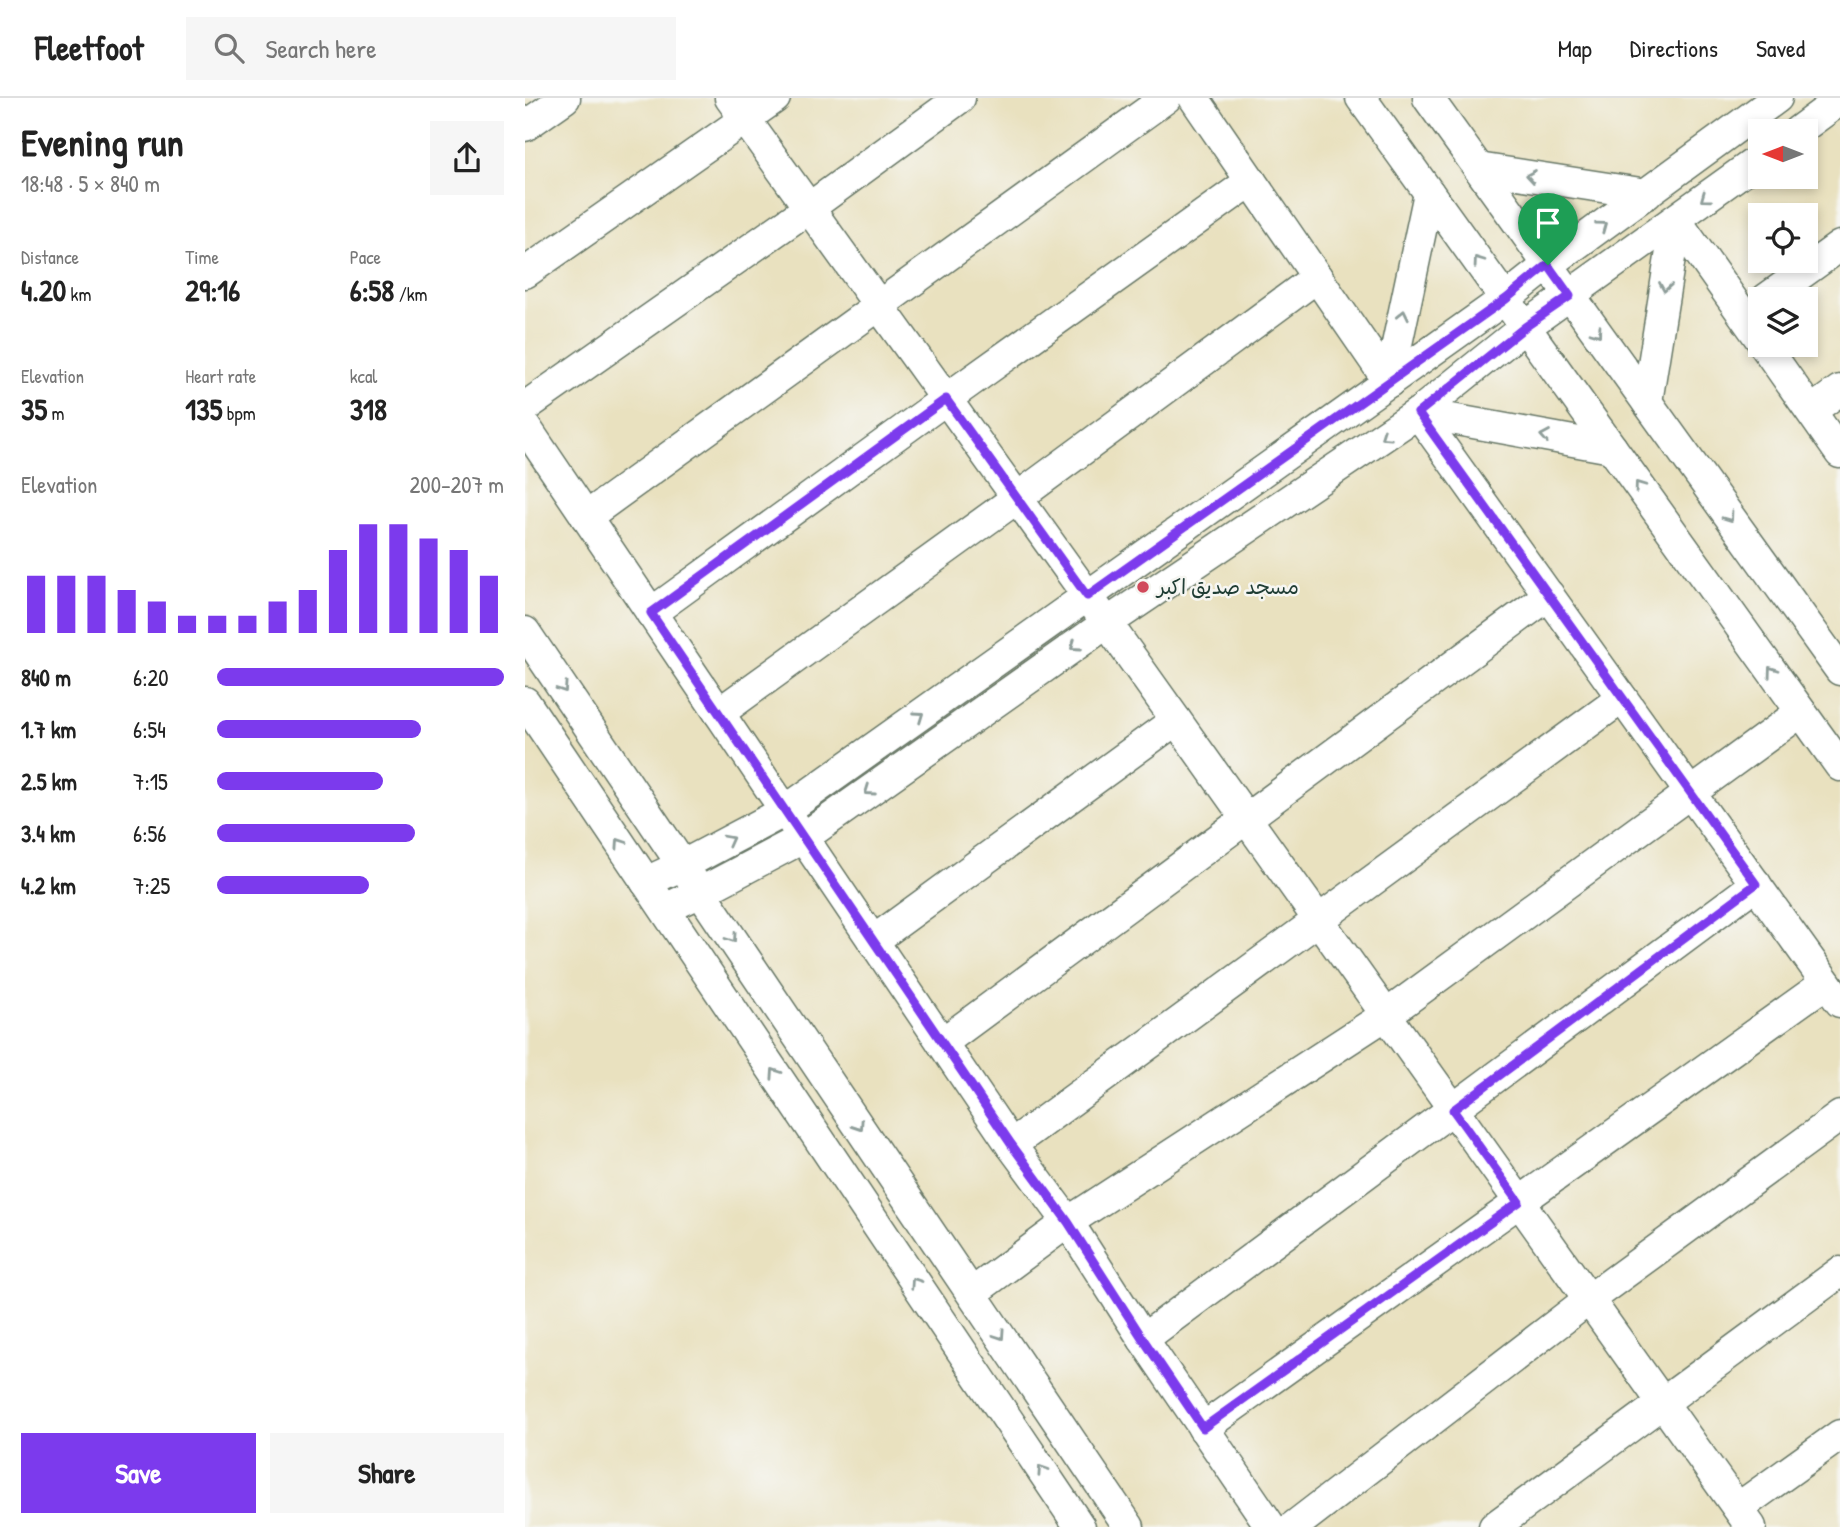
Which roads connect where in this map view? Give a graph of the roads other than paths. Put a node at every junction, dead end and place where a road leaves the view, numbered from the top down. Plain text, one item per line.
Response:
1 (565, 98) edge
2 (775, 98) edge
3 (960, 98) edge
4 (1166, 98) edge
5 (1194, 98) edge
6 (1361, 98) edge
7 (1428, 98) edge
8 (1777, 98) edge
9 (1840, 100) edge
10 (738, 109) edge
11 (1814, 119) edge
12 (525, 126) edge
13 (1748, 167) edge
14 (1478, 168) junction
15 (1251, 181) junction
16 (1429, 193) junction
17 (1647, 194) junction
18 (809, 208) junction
19 (1676, 220) junction
20 (1840, 246) edge
21 (1548, 265) junction
22 (525, 273) edge
23 (1317, 277) junction
24 (1783, 287) edge
25 (1570, 296) junction
26 (1748, 297) edge
27 (1506, 299) junction
28 (879, 306) junction
29 (1525, 327) junction
30 (1773, 357) edge
31 (1389, 382) junction
32 (1840, 390) edge
33 (946, 399) junction
34 (1647, 402) junction
35 (525, 407) edge
36 (1811, 411) junction
37 (1418, 413) junction
38 (525, 426) edge
39 (1612, 448) junction
40 (1840, 453) edge
41 (1017, 498) junction
42 (586, 517) junction
43 (1087, 596) junction
44 (1549, 596) junction
45 (651, 613) junction
46 (1107, 623) junction
47 (525, 632) edge
48 (1840, 670) edge
49 (1622, 698) junction
50 (525, 702) edge
51 (1801, 712) junction
52 (719, 713) junction
53 (1176, 720) junction
54 (1840, 766) edge
55 (1691, 794) junction
56 (785, 811) junction
57 (1246, 819) junction
58 (803, 838) junction
59 (683, 865) junction
60 (646, 882) junction
61 (1756, 884) junction
62 (701, 892) junction
63 (664, 909) junction
64 (1318, 919) junction
65 (873, 941) junction
66 (1833, 992) edge
67 (1386, 1015) junction
68 (942, 1043) junction
69 (1453, 1110) junction
70 (1840, 1116) edge
71 (1011, 1144) junction
72 (1519, 1202) junction
73 (1068, 1222) junction
74 (1840, 1272) edge
75 (972, 1293) junction
76 (1588, 1300) junction
77 (1143, 1339) junction
78 (1662, 1403) junction
79 (1203, 1428) junction
80 (1840, 1435) edge
81 (1745, 1518) edge
82 (1080, 1527) edge
83 (1129, 1527) edge
84 (1271, 1527) edge
85 (1293, 1527) edge
86 (1494, 1527) edge

1 - 12 street
2 - 10 street
3 - 18 street
4 - 28 street
5 - 15 street
6 - 16 street
7 - 14 street
8 - 17 street
9 - 11 street
10 - 18 street
10 - 22 street
13 -> 19 street
17 -> 14 street
14 - 21 street
15 - 23 street
15 - 33 street
27 -> 16 street
31 -> 16 street
21 -> 17 street
18 - 28 street
18 - 35 street
19 - 25 street
19 - 26 street
19 -> 34 street
20 - 24 street
21 - 25 street
21 - 27 street
23 - 31 street
23 - 41 street
25 - 29 street
25 -> 34 street
27 - 29 street
27 - 31 street
28 - 33 street
28 - 42 street
29 - 37 street
29 - 39 street
30 - 36 street
31 - 43 street
32 - 36 street
33 - 41 street
33 - 45 street
34 -> 48 street
36 - 40 street
39 -> 37 street
37 - 44 street
37 -> 46 street
38 - 42 street
51 -> 39 street
41 - 43 street
41 - 52 street
42 - 45 street
43 - 46 street
56 -> 43 street
44 - 49 street
44 - 57 street
45 - 52 street
46 - 53 street
46 -> 58 street
47 -> 59 street
49 - 55 street
49 - 64 street
60 -> 50 street
51 - 54 street
51 - 55 street
52 - 56 street
53 - 57 street
53 - 65 street
55 - 61 street
55 - 67 street
56 - 58 street
59 -> 56 street
57 - 64 street
57 - 68 street
58 - 62 street
58 - 65 street
59 - 60 street
59 - 62 street
60 - 63 street
61 - 66 street
61 - 69 street
62 - 63 street
62 -> 75 street
82 -> 63 street
64 - 67 street
64 - 71 street
65 - 68 street
66 - 72 street
67 - 69 street
67 - 73 street
68 - 71 street
69 - 72 street
69 - 77 street
70 - 76 street
71 - 73 street
72 - 76 street
72 - 79 street
73 - 75 street
73 - 77 street
74 - 78 street
75 -> 83 street
76 - 78 street
76 - 85 street
77 - 79 street
78 - 81 street
78 - 86 street
79 - 84 street
80 - 81 street

